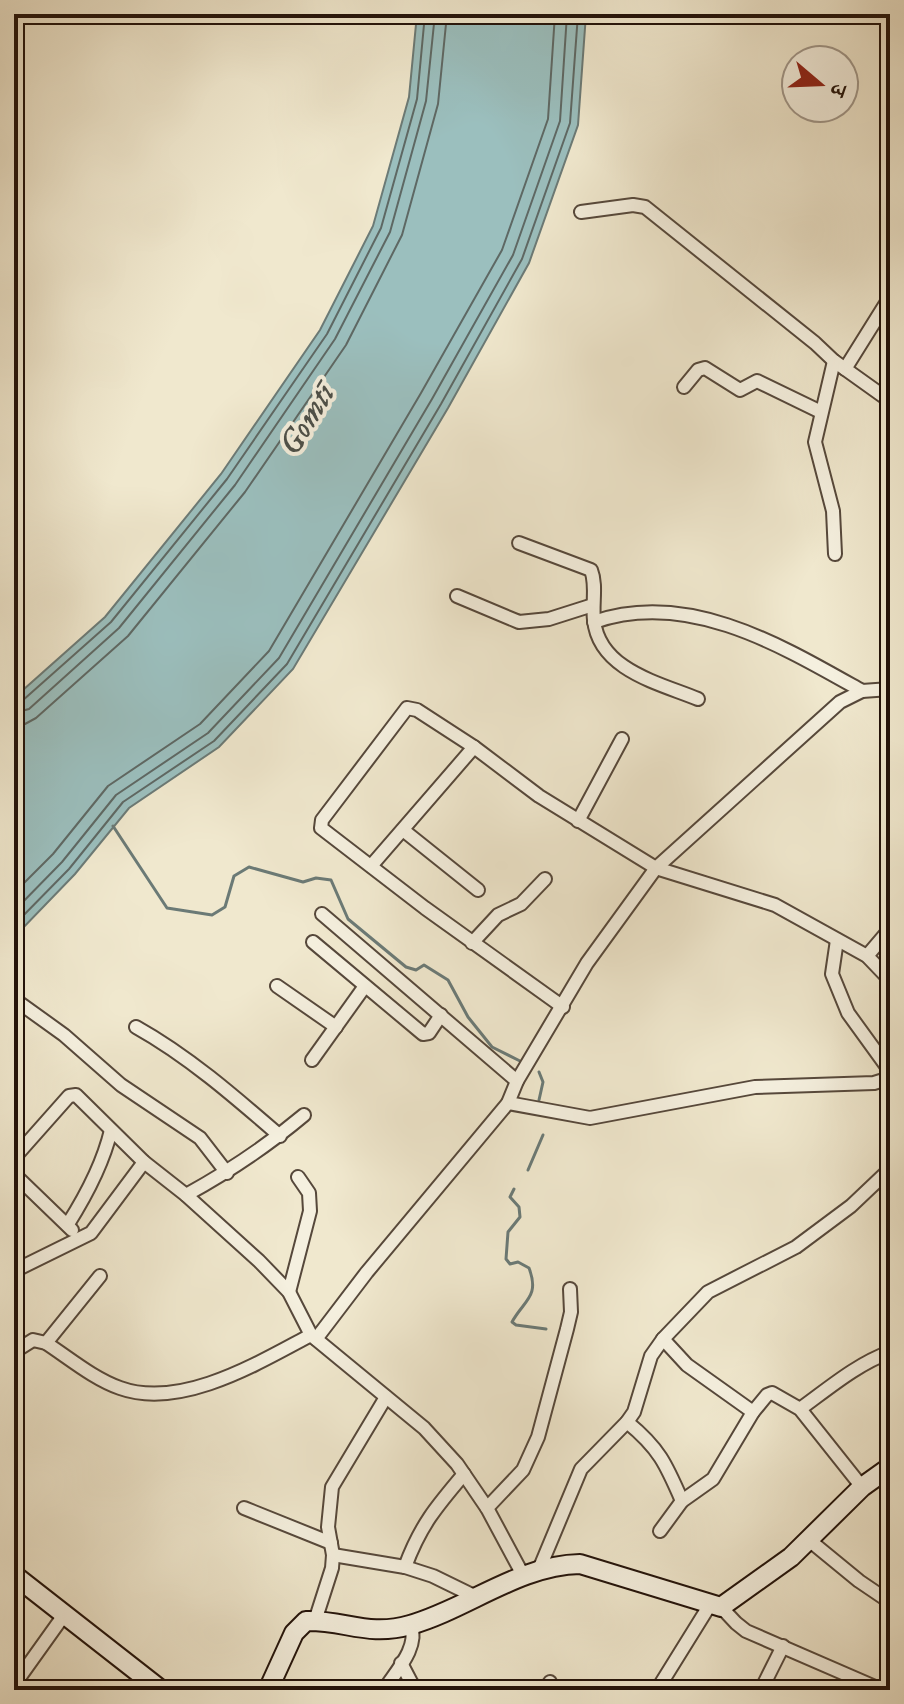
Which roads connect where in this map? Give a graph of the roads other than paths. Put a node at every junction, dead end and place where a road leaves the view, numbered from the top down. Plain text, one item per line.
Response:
1 (581, 212) dead end
2 (890, 297) edge
3 (834, 361) junction
4 (845, 369) junction
5 (684, 387) dead end
6 (888, 395) edge
7 (821, 412) junction
8 (519, 543) dead end
9 (835, 554) dead end
10 (457, 596) dead end
11 (593, 605) junction
12 (594, 622) junction
13 (890, 689) edge
14 (862, 691) junction
15 (698, 699) dead end
16 (622, 739) dead end
17 (474, 747) junction
18 (578, 821) junction
19 (403, 830) junction
20 (371, 866) junction
21 (656, 868) junction
22 (545, 879) dead end
23 (478, 890) dead end
24 (322, 914) dead end
25 (890, 929) edge
26 (837, 940) junction
27 (313, 942) dead end
28 (472, 943) junction
29 (867, 956) junction
30 (890, 980) edge
31 (277, 986) dead end
32 (365, 986) junction
33 (14, 999) edge
34 (563, 1007) junction
35 (441, 1015) junction
36 (136, 1027) dead end
37 (336, 1027) junction
38 (312, 1060) dead end
39 (890, 1071) edge
40 (890, 1078) edge
41 (517, 1081) junction
42 (508, 1103) junction
43 (304, 1115) dead end
44 (111, 1130) junction
45 (280, 1136) junction
46 (14, 1158) edge
47 (144, 1162) junction
48 (890, 1169) edge
49 (227, 1173) junction
50 (14, 1174) edge
51 (298, 1177) dead end
52 (186, 1195) junction
53 (68, 1224) junction
54 (76, 1238) junction
55 (14, 1271) edge
56 (100, 1276) dead end
57 (570, 1289) dead end
58 (289, 1292) junction
59 (314, 1337) junction
60 (663, 1339) junction
61 (46, 1343) junction
62 (14, 1352) edge
63 (890, 1352) edge
64 (386, 1397) junction
65 (800, 1409) junction
66 (753, 1412) junction
67 (627, 1422) junction
68 (890, 1467) edge
69 (464, 1474) junction
70 (862, 1487) junction
71 (682, 1501) junction
72 (244, 1508) dead end
73 (487, 1508) junction
74 (660, 1531) dead end
75 (809, 1540) junction
76 (332, 1549) junction
77 (405, 1567) junction
78 (531, 1574) junction
79 (14, 1575) edge
80 (476, 1597) junction
81 (890, 1602) edge
82 (716, 1605) junction
83 (64, 1615) junction
84 (315, 1621) junction
85 (411, 1625) junction
86 (783, 1646) junction
87 (401, 1663) junction
88 (14, 1685) edge
89 (161, 1690) edge
90 (268, 1690) edge
91 (384, 1690) edge
92 (420, 1690) edge
93 (657, 1690) edge
94 (761, 1690) edge
95 (882, 1690) edge

1 - 3 street
2 - 4 street
3 - 4 street
3 - 7 street
4 - 6 street
5 - 7 street
7 - 9 street
8 - 11 street
10 - 11 street
11 - 12 street
12 - 14 street
12 - 15 street
13 - 14 street
14 - 21 street
16 - 18 street
17 - 18 street
17 - 19 street
17 - 20 street
18 - 21 street
19 - 20 street
19 - 23 street
20 - 28 street
21 - 26 street
21 - 34 street
22 - 28 street
24 - 35 street
25 - 29 street
26 - 29 street
26 - 39 street
27 - 32 street
28 - 34 street
29 - 30 street
31 - 37 street
32 - 35 street
32 - 37 street
33 - 49 street
34 - 41 street
35 - 41 street
36 - 45 street
37 - 38 street
40 - 42 street
41 - 42 street
42 - 59 street
43 - 45 street
44 - 46 street
44 - 47 street
44 - 53 street
45 - 49 street
47 - 52 street
47 - 54 street
48 - 60 street
49 - 52 street
50 - 53 street
51 - 58 street
52 - 58 street
53 - 54 street
54 - 55 street
56 - 61 street
57 - 73 street
58 - 59 street
59 - 61 street
59 - 64 street
60 - 66 street
60 - 67 street
61 - 62 street
63 - 65 street
64 - 69 street
64 - 76 street
65 - 66 street
65 - 70 street
66 - 71 street
67 - 71 street
67 - 78 street
68 - 70 street
69 - 73 street
69 - 77 street
70 - 75 street
71 - 74 street
72 - 76 street
73 - 78 street
75 - 81 street
75 - 82 street
76 - 77 street
76 - 84 street
77 - 80 street
78 - 80 street
78 - 82 street
79 - 83 street
80 - 85 street
82 - 86 street
82 - 93 street
83 - 88 street
83 - 89 street
84 - 85 street
84 - 90 street
85 - 87 street
86 - 94 street
86 - 95 street
87 - 91 street
87 - 92 street

